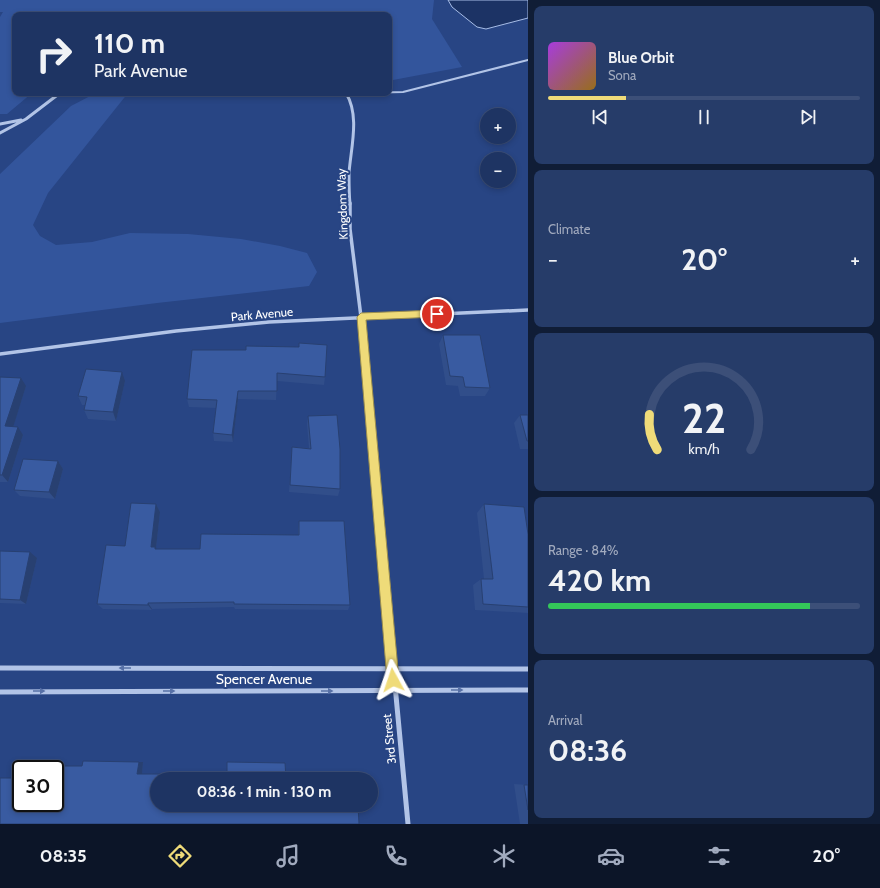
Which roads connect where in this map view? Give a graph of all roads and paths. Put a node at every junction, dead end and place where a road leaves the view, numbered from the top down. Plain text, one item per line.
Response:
1 (528, 60) edge
2 (392, 93) edge
3 (56, 96) edge
4 (348, 96) edge
5 (26, 119) junction
6 (0, 124) edge
7 (0, 133) edge
8 (528, 310) edge
9 (361, 317) junction
10 (0, 354) edge
11 (0, 668) edge
12 (528, 668) edge
13 (392, 669) junction
14 (394, 690) junction
15 (528, 690) edge
16 (0, 692) edge
17 (408, 824) edge

1 - 2 lane
3 - 5 street
4 - 9 street, Kingdom Way
5 - 6 street
5 - 7 street
8 - 9 street, Park Avenue
9 - 10 street, Park Avenue
9 - 13 street, 3rd Street
13 -> 11 street, Spencer Avenue
12 - 13 street, Spencer Avenue
13 - 14 street, 3rd Street
14 -> 15 street, Spencer Avenue
16 -> 14 street, Spencer Avenue
14 - 17 street, 3rd Street

